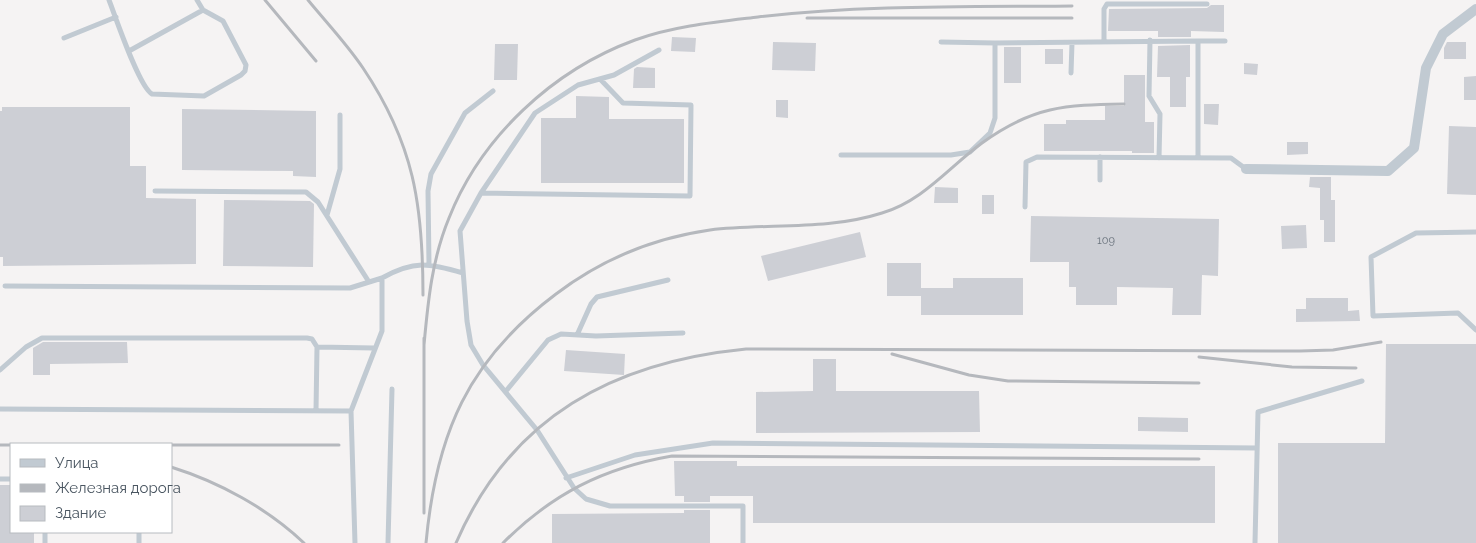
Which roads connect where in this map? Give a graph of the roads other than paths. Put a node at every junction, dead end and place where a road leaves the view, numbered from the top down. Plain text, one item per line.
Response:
1 (109, 0) edge
2 (197, 0) edge
3 (1207, 4) dead end
4 (1476, 9) edge
5 (203, 10) junction
6 (116, 17) junction
7 (64, 38) dead end
8 (1104, 40) junction
9 (1150, 40) junction
10 (1198, 41) junction
11 (1225, 41) dead end
12 (941, 42) dead end
13 (996, 43) junction
14 (1072, 43) junction
15 (659, 50) dead end
16 (129, 51) junction
17 (1071, 73) dead end
18 (600, 79) junction
19 (493, 91) dead end
20 (340, 115) dead end
21 (841, 155) dead end
22 (1100, 157) junction
23 (1159, 158) junction
24 (1198, 158) junction
25 (1246, 169) joint
26 (1100, 180) dead end
27 (155, 191) dead end
28 (481, 194) junction
29 (1025, 207) dead end
30 (326, 215) junction
31 (1476, 232) edge
32 (429, 264) junction
33 (464, 273) junction
34 (382, 278) junction
35 (668, 280) dead end
36 (369, 282) junction
37 (5, 286) dead end
38 (1476, 330) edge
39 (683, 333) dead end
40 (577, 334) junction
41 (317, 348) junction
42 (374, 348) junction
43 (0, 370) edge
44 (1362, 381) dead end
45 (392, 389) dead end
46 (506, 392) junction
47 (0, 409) edge
48 (316, 411) junction
49 (351, 411) junction
50 (1257, 448) junction
51 (566, 478) junction
52 (355, 543) edge
53 (388, 543) edge
54 (743, 543) edge
55 (1255, 543) edge

1 - 6 lane
2 - 5 lane
3 - 8 lane
4 - 25 street
5 - 16 lane
5 - 16 lane
6 - 7 lane
6 - 16 lane
8 - 9 lane
8 - 14 lane
9 - 10 lane
9 - 23 lane
10 - 11 lane
10 - 24 lane
12 - 13 lane
13 - 14 lane
13 - 21 lane
14 - 17 lane
15 - 18 lane
18 - 28 lane
18 - 28 lane
19 - 32 lane
20 - 30 lane
22 - 23 lane
22 - 26 lane
22 - 29 lane
23 - 24 lane
24 - 25 lane
27 - 30 lane
28 - 33 lane
30 - 36 lane
31 - 38 lane
32 - 33 lane
32 - 34 lane
33 - 46 lane
34 - 36 lane
34 - 42 lane
35 - 40 lane
36 - 37 lane
39 - 40 lane
40 - 46 lane
41 - 42 lane
41 - 43 lane
41 - 48 lane
42 - 49 lane
44 - 50 lane
45 - 53 lane
46 - 51 lane
47 - 48 lane
48 - 49 lane
49 - 52 lane
50 - 51 lane
50 - 55 lane
51 - 54 lane

